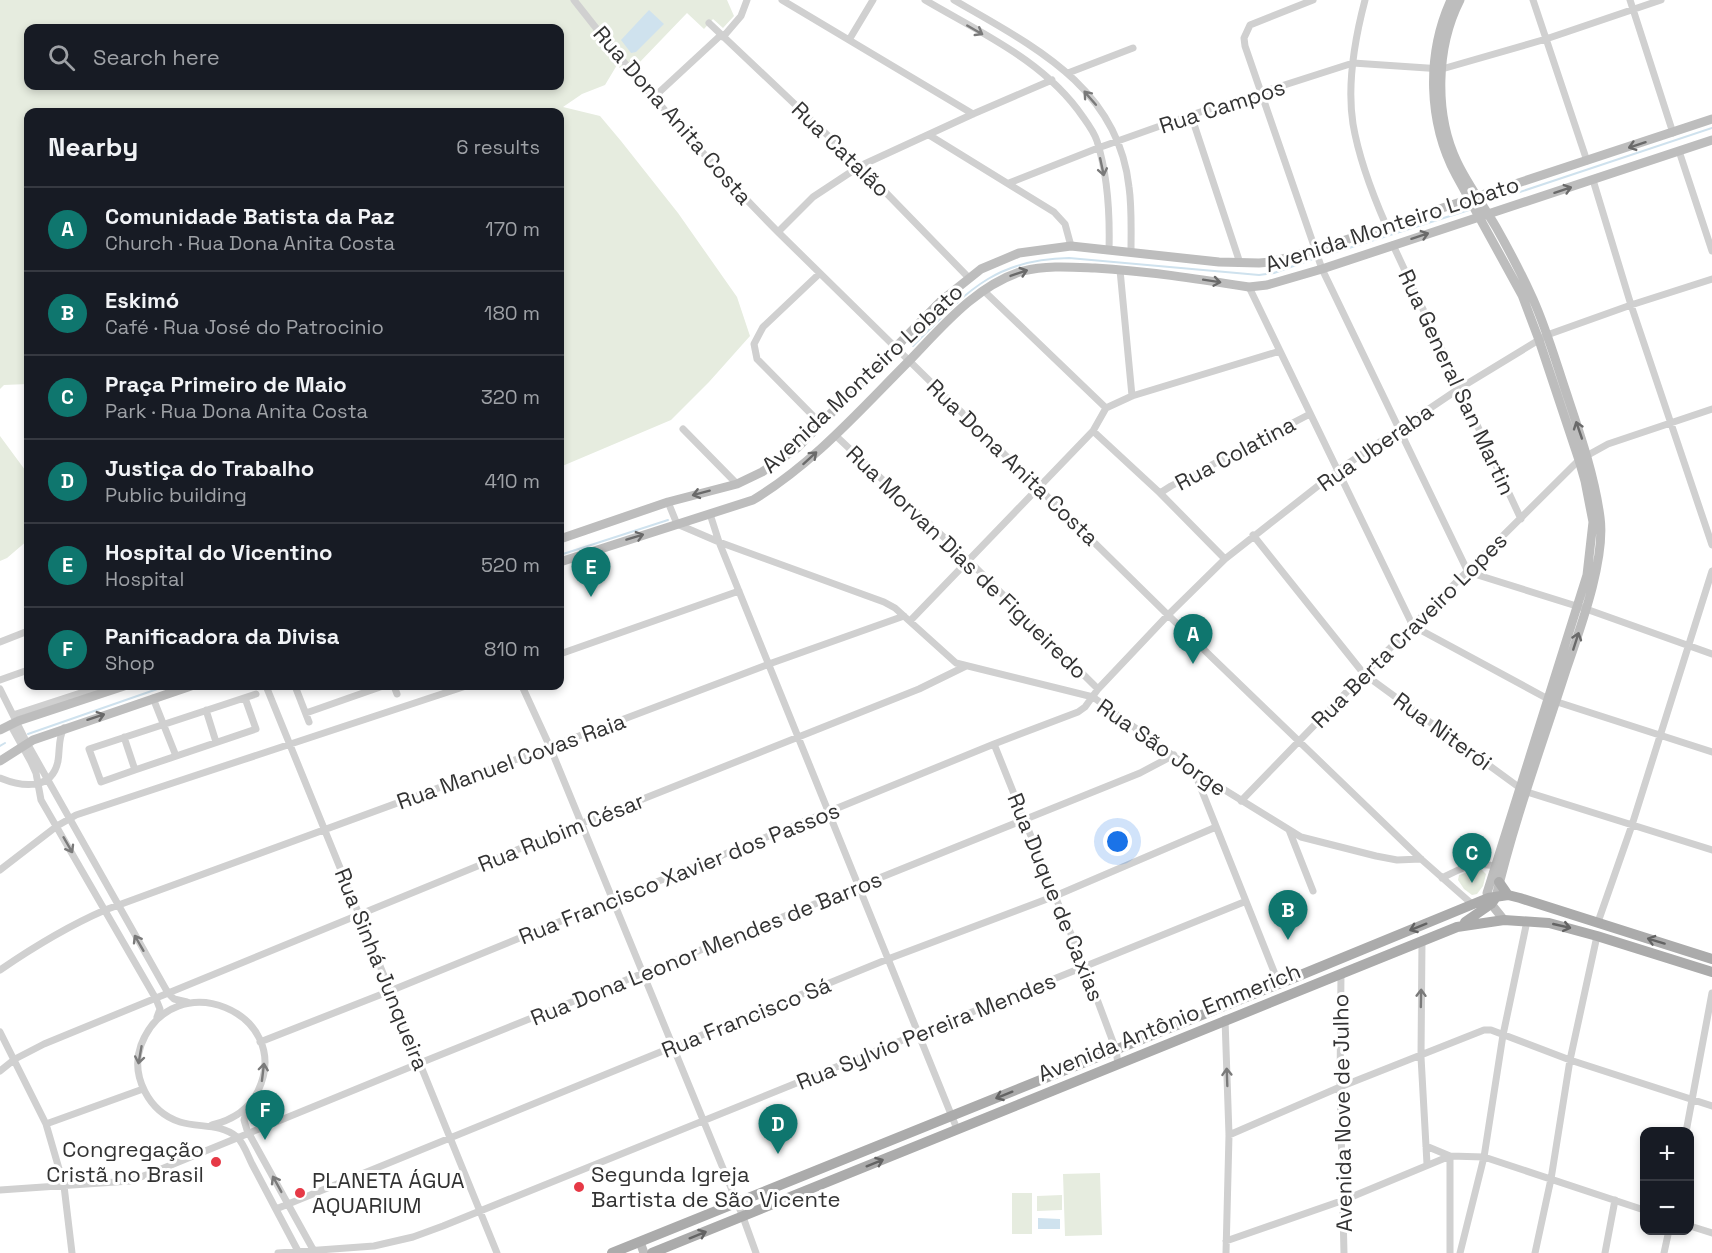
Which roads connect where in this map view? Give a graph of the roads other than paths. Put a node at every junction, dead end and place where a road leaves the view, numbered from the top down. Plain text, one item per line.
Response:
1 (574, 0) edge
2 (747, 0) edge
3 (782, 0) edge
4 (873, 0) edge
5 (925, 0) edge
6 (954, 0) edge
7 (1312, 0) edge
8 (1365, 0) edge
9 (1451, 0) edge
10 (1460, 0) edge
11 (1533, 0) edge
12 (1630, 0) edge
13 (1661, 0) edge
14 (1632, 9) junction
15 (709, 23) dead end
16 (722, 36) junction
17 (1546, 39) junction
18 (849, 40) junction
19 (1133, 48) dead end
20 (1353, 63) junction
21 (1438, 69) junction
22 (1068, 73) junction
23 (1052, 80) junction
24 (1262, 93) junction
25 (654, 97) junction
26 (973, 114) junction
27 (1191, 115) junction
28 (1712, 119) edge
29 (1673, 133) junction
30 (929, 135) junction
31 (1712, 140) edge
32 (1117, 142) junction
33 (1098, 148) junction
34 (1679, 151) junction
35 (1587, 161) junction
36 (861, 166) junction
37 (1593, 180) junction
38 (1009, 183) junction
39 (1474, 199) junction
40 (1482, 213) junction
41 (1386, 225) junction
42 (778, 232) junction
43 (1394, 245) junction
44 (1071, 246) junction
45 (1109, 250) junction
46 (1712, 251) edge
47 (1131, 252) junction
48 (1315, 252) junction
49 (1240, 262) junction
50 (1321, 267) junction
51 (1120, 270) junction
52 (819, 274) junction
53 (969, 278) junction
54 (1712, 279) edge
55 (1250, 287) junction
56 (984, 291) junction
57 (1631, 305) junction
58 (1543, 337) junction
59 (896, 349) junction
60 (1280, 351) junction
61 (908, 360) junction
62 (1460, 388) junction
63 (1132, 396) junction
64 (1106, 408) junction
65 (1712, 409) edge
66 (1310, 414) junction
67 (1671, 422) junction
68 (821, 424) junction
69 (683, 429) dead end
70 (1093, 431) junction
71 (1398, 431) junction
72 (835, 435) junction
73 (1583, 457) junction
74 (1337, 471) junction
75 (737, 484) junction
76 (1039, 488) junction
77 (1160, 493) junction
78 (669, 504) junction
79 (710, 514) junction
80 (1521, 519) junction
81 (677, 523) junction
82 (1254, 535) junction
83 (564, 538) edge
84 (719, 542) junction
85 (1712, 543) edge
86 (1225, 559) junction
87 (968, 560) junction
88 (564, 561) edge
89 (1712, 571) edge
90 (1468, 572) junction
91 (739, 591) junction
92 (1581, 608) junction
93 (1168, 615) junction
94 (907, 619) junction
95 (1413, 626) junction
96 (24, 633) edge
97 (0, 642) edge
98 (1690, 647) junction
99 (564, 653) edge
100 (1712, 654) edge
101 (769, 664) junction
102 (966, 666) junction
103 (24, 671) edge
104 (1364, 674) junction
105 (0, 680) edge
106 (0, 689) edge
107 (1098, 689) junction
108 (90, 690) edge
109 (111, 690) edge
110 (178, 690) edge
111 (268, 690) edge
112 (297, 690) edge
113 (372, 690) edge
114 (396, 690) edge
115 (454, 690) edge
116 (524, 690) edge
117 (256, 694) dead end
118 (397, 694) dead end
119 (1093, 697) junction
120 (153, 698) junction
121 (245, 698) junction
122 (1552, 701) junction
123 (206, 710) junction
124 (306, 713) junction
125 (13, 720) junction
126 (309, 722) dead end
127 (164, 724) junction
128 (64, 728) junction
129 (0, 730) edge
130 (1661, 735) junction
131 (124, 737) junction
132 (798, 737) junction
133 (1299, 741) junction
134 (216, 742) junction
135 (24, 744) junction
136 (289, 744) junction
137 (994, 744) junction
138 (550, 747) junction
139 (1712, 752) edge
140 (1174, 755) junction
141 (176, 756) junction
142 (0, 761) edge
143 (135, 770) junction
144 (1194, 771) junction
145 (0, 778) edge
146 (47, 779) junction
147 (37, 785) junction
148 (1523, 790) junction
149 (1241, 801) junction
150 (829, 812) junction
151 (73, 817) junction
152 (1025, 818) junction
153 (580, 824) junction
154 (1632, 825) junction
155 (57, 826) junction
156 (1216, 827) junction
157 (325, 829) junction
158 (1288, 830) junction
159 (1712, 850) edge
160 (1422, 859) junction
161 (1495, 866) junction
162 (0, 870) edge
163 (1442, 878) junction
164 (1495, 882) junction
165 (859, 885) junction
166 (1313, 891) dead end
167 (1508, 895) junction
168 (1055, 896) junction
169 (1492, 900) junction
170 (612, 901) junction
171 (1244, 902) junction
172 (1472, 904) junction
173 (118, 906) junction
174 (105, 910) junction
175 (1479, 914) junction
176 (358, 916) junction
177 (1504, 920) junction
178 (1527, 921) junction
179 (1598, 922) junction
180 (1457, 927) junction
181 (1597, 936) junction
182 (1422, 940) junction
183 (1712, 958) edge
184 (888, 959) junction
185 (1085, 967) junction
186 (0, 970) edge
187 (1712, 972) edge
188 (1341, 973) junction
189 (641, 974) junction
190 (1279, 984) junction
191 (390, 991) junction
192 (168, 993) junction
193 (1712, 993) edge
194 (156, 999) junction
195 (195, 1003) junction
196 (1225, 1020) junction
197 (155, 1022) junction
198 (0, 1032) edge
199 (919, 1034) junction
200 (1503, 1035) junction
201 (260, 1042) junction
202 (672, 1047) junction
203 (1116, 1050) junction
204 (1421, 1057) junction
205 (15, 1059) junction
206 (1570, 1060) junction
207 (420, 1063) junction
208 (1118, 1064) junction
209 (0, 1071) edge
210 (1046, 1078) junction
211 (1340, 1088) junction
212 (143, 1089) junction
213 (1052, 1092) junction
214 (1690, 1100) junction
215 (250, 1104) junction
216 (1712, 1106) edge
217 (952, 1116) junction
218 (702, 1122) junction
219 (46, 1124) junction
220 (212, 1125) junction
221 (1687, 1127) edge
222 (957, 1129) junction
223 (248, 1132) junction
224 (1229, 1135) junction
225 (237, 1137) junction
226 (450, 1137) junction
227 (1426, 1146) junction
228 (1450, 1156) junction
229 (1484, 1157) junction
230 (1426, 1164) junction
231 (1551, 1179) junction
232 (64, 1186) junction
233 (0, 1190) edge
234 (1344, 1200) junction
235 (1615, 1200) junction
236 (736, 1203) junction
237 (288, 1204) junction
238 (276, 1209) junction
239 (1640, 1209) edge
240 (480, 1212) junction
241 (743, 1217) junction
242 (1694, 1228) edge
243 (1712, 1233) edge
244 (1668, 1235) edge
245 (645, 1239) junction
246 (1226, 1242) junction
247 (299, 1252) edge
248 (315, 1252) edge
249 (655, 1252) edge
250 (72, 1253) edge
251 (278, 1253) edge
252 (497, 1253) edge
253 (612, 1253) edge
254 (644, 1253) edge
255 (756, 1253) edge
256 (1226, 1253) edge
257 (1344, 1253) edge
258 (1450, 1253) edge
259 (1460, 1253) edge
260 (1535, 1253) edge
261 (1605, 1253) edge
262 (1664, 1253) edge

1 - 25 street, Rua Dona Anita Costa
2 - 16 street
3 - 18 street
4 - 18 street
5 -> 23 street
6 - 22 street
7 - 24 street
8 - 20 street
9 - 21 street
10 - 21 street
11 - 17 street
12 - 14 street
13 - 14 street
14 - 17 street
14 - 29 street
15 - 16 street, Rua Catalão
16 - 25 street
16 - 36 street, Rua Catalão
17 - 21 street
17 - 35 street
18 - 26 street
19 - 22 street
20 - 21 street, Rua Campos
20 - 24 street, Rua Campos
20 - 41 street
21 - 39 street
32 -> 22 street
23 - 26 street
23 - 33 street
24 - 27 street, Rua Campos
24 - 48 street
25 - 42 street, Rua Dona Anita Costa
26 - 30 street
27 - 32 street, Rua Campos
27 - 49 street
28 - 29 street, Avenida Monteiro Lobato
29 -> 35 street, Avenida Monteiro Lobato
30 - 36 street
30 - 38 street
31 - 34 street, Avenida Monteiro Lobato
32 - 33 street, Rua Campos
32 - 47 street
33 - 38 street, Rua Campos
33 -> 45 street
34 - 37 street, Avenida Monteiro Lobato
34 - 46 street
35 - 39 street, Avenida Monteiro Lobato
36 - 42 street
36 - 53 street, Rua Catalão
40 -> 37 street, Avenida Monteiro Lobato
37 - 57 street
38 - 44 street
39 - 40 street
39 - 41 street, Avenida Monteiro Lobato
43 -> 40 street, Avenida Monteiro Lobato
40 - 58 street
41 - 48 street, Avenida Monteiro Lobato
42 - 52 street, Rua Dona Anita Costa
43 - 50 street, Avenida Monteiro Lobato
43 - 62 street, Rua General San Martin
44 - 45 street, Avenida Monteiro Lobato
44 - 53 street, Avenida Monteiro Lobato
45 - 47 street, Avenida Monteiro Lobato
47 - 49 street, Avenida Monteiro Lobato
48 - 49 street, Avenida Monteiro Lobato
48 - 50 street
50 - 55 street, Avenida Monteiro Lobato
50 - 71 street
51 -> 55 street, Avenida Monteiro Lobato
56 -> 51 street, Avenida Monteiro Lobato
51 - 63 street
52 - 59 street, Rua Dona Anita Costa
52 - 68 street
53 - 59 street, Avenida Monteiro Lobato
54 - 57 street, Rua Uberaba
55 - 60 street
56 - 61 street, Avenida Monteiro Lobato
56 - 64 street
57 - 58 street, Rua Uberaba
57 - 67 street
58 - 62 street, Rua Uberaba
58 - 73 street
59 - 61 street, Rua Dona Anita Costa
59 - 68 street, Avenida Monteiro Lobato
60 - 63 street
60 - 66 street
61 - 72 street, Avenida Monteiro Lobato
61 - 76 street, Rua Dona Anita Costa
62 - 71 street, Rua Uberaba
62 - 80 street, Rua General San Martin
63 - 64 street
64 - 70 street
65 - 67 street
66 - 74 street
66 - 77 street, Rua Colatina
67 - 73 street
67 - 85 street
68 - 75 street, Avenida Monteiro Lobato
69 - 75 street
70 - 76 street
70 - 77 street
71 - 74 street, Rua Uberaba
71 - 90 street
79 -> 72 street, Avenida Monteiro Lobato
72 - 87 street, Rua Morvan Dias de Figueiredo
73 - 80 street, Rua Berta Craveiro Lopes
73 - 92 street
74 - 82 street, Rua Uberaba
74 - 95 street
75 -> 78 street, Avenida Monteiro Lobato
76 - 87 street
76 - 93 street, Rua Dona Anita Costa
77 - 86 street
78 - 81 street
78 - 83 street, Avenida Monteiro Lobato
79 - 81 street, Avenida Monteiro Lobato
79 - 84 street
80 - 90 street, Rua Berta Craveiro Lopes
81 - 84 street, Rua São Jorge
88 -> 81 street, Avenida Monteiro Lobato
82 - 86 street, Rua Uberaba
82 - 104 street, Rua Niterói
84 - 91 street
84 - 94 street, Rua São Jorge
86 - 93 street, Rua Uberaba
87 - 94 street
87 - 107 street, Rua Morvan Dias de Figueiredo
89 - 98 street
90 - 92 street
90 - 95 street, Rua Berta Craveiro Lopes
91 - 99 street
91 - 101 street
92 - 98 street
92 - 122 street
93 - 107 street, Rua Uberaba
93 - 133 street, Rua Dona Anita Costa
94 - 101 street, Rua Manuel Covas Raia
94 - 102 street, Rua São Jorge
95 - 104 street, Rua Berta Craveiro Lopes
95 - 122 street
96 - 97 street
98 - 100 street
98 - 130 street
101 - 132 street
101 - 138 street, Rua Manuel Covas Raia
102 - 119 street, Rua São Jorge
102 - 132 street, Rua Rubim César
103 - 105 street
104 - 133 street, Rua Berta Craveiro Lopes
104 - 148 street, Rua Niterói
106 - 125 street
107 - 119 street, Rua Uberaba
108 - 125 street
109 - 125 street
110 - 120 street
111 - 136 street, Rua Sinhá Junqueira
112 - 124 street
113 - 124 street
114 - 118 street
115 - 136 street
116 - 138 street
117 - 121 street
119 - 137 street, Rua Francisco Xavier dos Passos
119 - 140 street, Rua São Jorge
120 - 127 street
128 -> 120 street
121 - 123 street
121 - 134 street
122 - 130 street
122 - 148 street
123 - 127 street
123 - 134 street
124 - 126 street
125 - 129 street
125 - 135 street
127 - 131 street
127 - 141 street
128 - 135 street
128 - 146 street
130 - 139 street
130 - 154 street
131 - 143 street
131 - 143 street
132 - 150 street
132 - 153 street, Rua Rubim César
133 - 149 street, Rua Berta Craveiro Lopes
133 - 160 street, Rua Dona Anita Costa
134 - 141 street
135 - 142 street
135 - 146 street
135 - 147 street
136 - 151 street
136 - 157 street, Rua Sinhá Junqueira
137 - 150 street, Rua Francisco Xavier dos Passos
137 - 152 street, Rua Duque de Caxias
138 - 153 street
138 - 157 street, Rua Manuel Covas Raia
140 - 144 street, Rua São Jorge
140 - 152 street, Rua Dona Leonor Mendes de Barros
141 - 143 street
144 - 149 street, Rua São Jorge
144 - 156 street
145 - 147 street
146 - 147 street
146 - 151 street
147 - 155 street
148 - 154 street, Rua Niterói
148 - 161 street
148 - 164 street
149 - 158 street, Rua São Jorge
150 - 165 street
150 - 170 street, Rua Francisco Xavier dos Passos
151 - 155 street
151 - 173 street
152 - 165 street, Rua Dona Leonor Mendes de Barros
152 - 168 street, Rua Duque de Caxias
153 - 170 street
153 - 176 street, Rua Rubim César
154 - 159 street, Rua Niterói
154 - 179 street
155 - 162 street
155 -> 174 street
156 - 168 street, Rua Francisco Sá
156 - 171 street
157 - 173 street, Rua Manuel Covas Raia
157 - 176 street, Rua Sinhá Junqueira
158 - 160 street, Rua São Jorge
158 - 166 street
160 - 163 street, Rua Dona Anita Costa
161 - 163 street
161 - 164 street
163 - 172 street, Rua Dona Anita Costa
164 - 167 main road
164 - 169 street
165 - 184 street
165 - 189 street, Rua Dona Leonor Mendes de Barros
167 - 169 main road
167 - 179 main road
168 - 184 street, Rua Francisco Sá
168 - 185 street, Rua Duque de Caxias
169 - 172 main road, Avenida Antônio Emmerich
169 - 175 main road
169 - 177 street
170 - 189 street
170 - 191 street, Rua Francisco Xavier dos Passos
171 - 185 street, Rua Sylvio Pereira Mendes
171 - 190 street
172 - 175 main road
172 -> 190 main road, Avenida Antônio Emmerich
173 - 174 street, Rua Manuel Covas Raia
192 -> 173 street
174 - 186 street, Rua Manuel Covas Raia
174 - 194 street
175 - 180 main road
176 - 191 street, Rua Sinhá Junqueira
176 - 192 street, Rua Rubim César
177 - 178 main road, Avenida Antônio Emmerich
177 - 180 main road, Avenida Antônio Emmerich
178 -> 181 main road, Avenida Antônio Emmerich
178 - 200 street
183 -> 179 main road
180 - 182 main road, Avenida Antônio Emmerich
181 - 187 main road, Avenida Antônio Emmerich
181 - 206 street
182 - 188 main road, Avenida Antônio Emmerich
204 -> 182 street
184 - 199 street
184 - 202 street, Rua Francisco Sá
185 - 199 street, Rua Sylvio Pereira Mendes
185 - 203 street, Rua Duque de Caxias
188 - 196 main road, Avenida Antônio Emmerich
188 - 211 street, Avenida Nove de Julho
189 - 202 street
189 - 207 street, Rua Dona Leonor Mendes de Barros
190 - 203 main road, Avenida Antônio Emmerich
191 - 201 street, Rua Francisco Xavier dos Passos
191 - 207 street, Rua Sinhá Junqueira
192 - 194 street, Rua Rubim César
192 - 195 street
193 - 214 street
194 - 197 street
194 - 205 street, Rua Rubim César
195 - 197 street
195 - 201 street
196 - 208 main road, Avenida Antônio Emmerich
224 -> 196 street
197 -> 212 street
198 - 205 street
199 - 217 street
199 - 218 street, Rua Sylvio Pereira Mendes
200 - 204 street
200 - 206 street
200 - 229 street
215 -> 201 street
202 - 218 street
202 - 226 street, Rua Francisco Sá
203 - 208 street, Rua Duque de Caxias
203 - 210 main road, Avenida Antônio Emmerich
204 - 211 street
204 - 227 street
205 - 209 street, Rua Rubim César
205 - 219 street
206 - 214 street
206 - 231 street
207 - 223 street, Rua Dona Leonor Mendes de Barros
207 - 226 street, Rua Sinhá Junqueira
208 - 213 main road, Avenida Antônio Emmerich
210 - 213 main road
210 -> 217 main road, Avenida Antônio Emmerich
211 - 224 street
211 - 234 street, Avenida Nove de Julho
212 - 219 street
212 - 220 street
213 - 222 main road, Avenida Antônio Emmerich
214 - 216 street
214 - 221 street
215 - 220 street
215 - 223 street
217 - 222 street
217 - 236 main road, Avenida Antônio Emmerich
218 - 236 street
218 - 240 street, Rua Sylvio Pereira Mendes
219 - 232 street
220 - 225 street
241 -> 222 main road, Avenida Antônio Emmerich
223 - 225 street, Rua Dona Leonor Mendes de Barros
237 -> 223 street
224 - 246 street
225 - 232 street, Rua Dona Leonor Mendes de Barros
225 - 238 street
226 - 237 street, Rua Francisco Sá
226 - 240 street, Rua Sinhá Junqueira
227 - 228 street
227 - 230 street
228 - 229 street
228 - 230 street
228 - 258 street
229 - 231 street
229 - 259 street
230 - 234 street
231 - 235 street
231 - 260 street
232 - 233 street, Rua Dona Leonor Mendes de Barros
232 - 250 street
234 - 246 street
234 - 257 street, Avenida Nove de Julho
235 - 239 street
235 - 261 street
236 - 241 street
236 - 245 main road, Avenida Antônio Emmerich
237 - 238 street, Rua Francisco Sá
237 - 248 street
238 - 247 street
240 - 248 street, Rua Sylvio Pereira Mendes
240 - 252 street, Rua Sinhá Junqueira
249 -> 241 main road, Avenida Antônio Emmerich
241 - 255 street
242 - 243 street
244 - 262 street
245 - 249 street
245 - 253 main road, Avenida Antônio Emmerich
245 - 254 street
246 - 256 street
247 - 248 street, Rua Sylvio Pereira Mendes
247 - 251 street, Rua Sylvio Pereira Mendes

